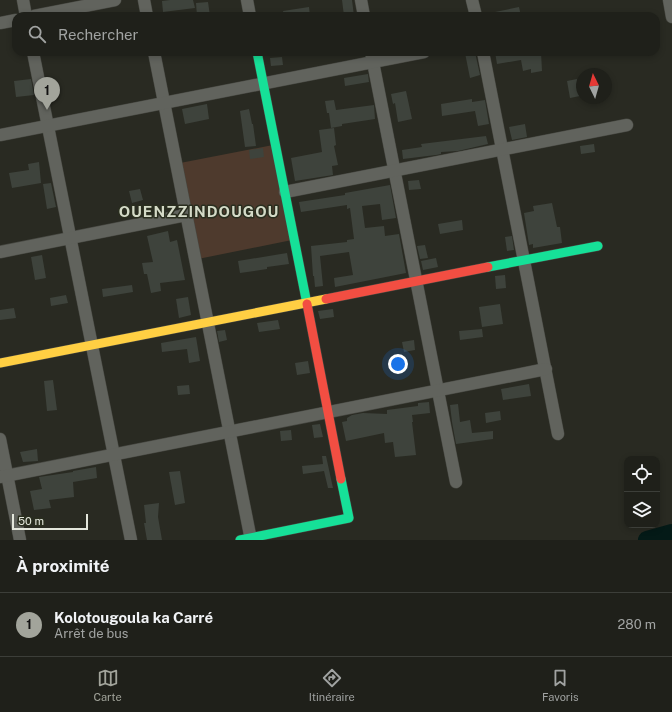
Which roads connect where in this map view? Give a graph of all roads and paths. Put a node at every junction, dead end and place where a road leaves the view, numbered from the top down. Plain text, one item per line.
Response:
1 (23, 0) edge
2 (115, 0) edge
3 (144, 0) edge
4 (247, 0) edge
5 (361, 0) edge
6 (472, 0) edge
7 (669, 0) edge
8 (25, 12) edge
9 (54, 12) edge
10 (146, 12) edge
11 (249, 12) edge
12 (363, 12) edge
13 (475, 12) edge
14 (672, 17) edge
15 (12, 21) edge
16 (0, 23) edge
17 (34, 56) edge
18 (155, 56) edge
19 (258, 56) edge
20 (382, 56) edge
21 (484, 56) edge
22 (372, 57) edge
23 (263, 84) junction
24 (164, 103) junction
25 (626, 125) dead end
26 (48, 126) junction
27 (0, 135) edge
28 (502, 149) junction
29 (394, 171) junction
30 (285, 192) junction
31 (186, 215) junction
32 (71, 238) junction
33 (598, 246) dead end
34 (0, 252) edge
35 (524, 260) junction
36 (416, 281) junction
37 (307, 303) junction
38 (208, 322) junction
39 (92, 345) junction
40 (0, 363) edge
41 (546, 369) junction
42 (438, 390) junction
43 (329, 412) junction
44 (229, 432) junction
45 (558, 434) dead end
46 (0, 439) edge
47 (114, 454) junction
48 (4, 476) edge
49 (456, 482) dead end
50 (247, 539) edge
51 (20, 540) edge
52 (131, 540) edge

1 - 8 street
2 - 9 street
3 - 10 street
4 - 11 street
5 - 12 street
6 - 13 street
7 - 14 street
15 - 16 street
17 - 26 street
18 - 24 street
19 - 23 street
20 - 22 street
21 - 28 street
22 - 23 street
22 - 29 street
23 - 24 street
23 - 30 street
24 - 26 street
24 - 31 street
25 - 28 street
26 - 27 street
26 - 32 street
28 - 29 street
28 - 35 street
29 - 30 street
29 - 36 street
30 - 37 street
31 - 32 street
31 - 38 street
32 - 34 street
32 - 39 street
33 - 35 street
35 - 36 street
35 - 41 street
36 - 37 street
36 - 42 street
37 - 38 street
37 - 43 street
38 - 39 street
38 - 44 street
39 - 40 street
39 - 47 street
41 - 42 street
41 - 45 street
42 - 43 street
42 - 49 street
43 - 44 street
43 - 50 street
44 - 47 street
44 - 50 street
46 - 48 street
47 - 48 street
47 - 52 street
48 - 51 street

